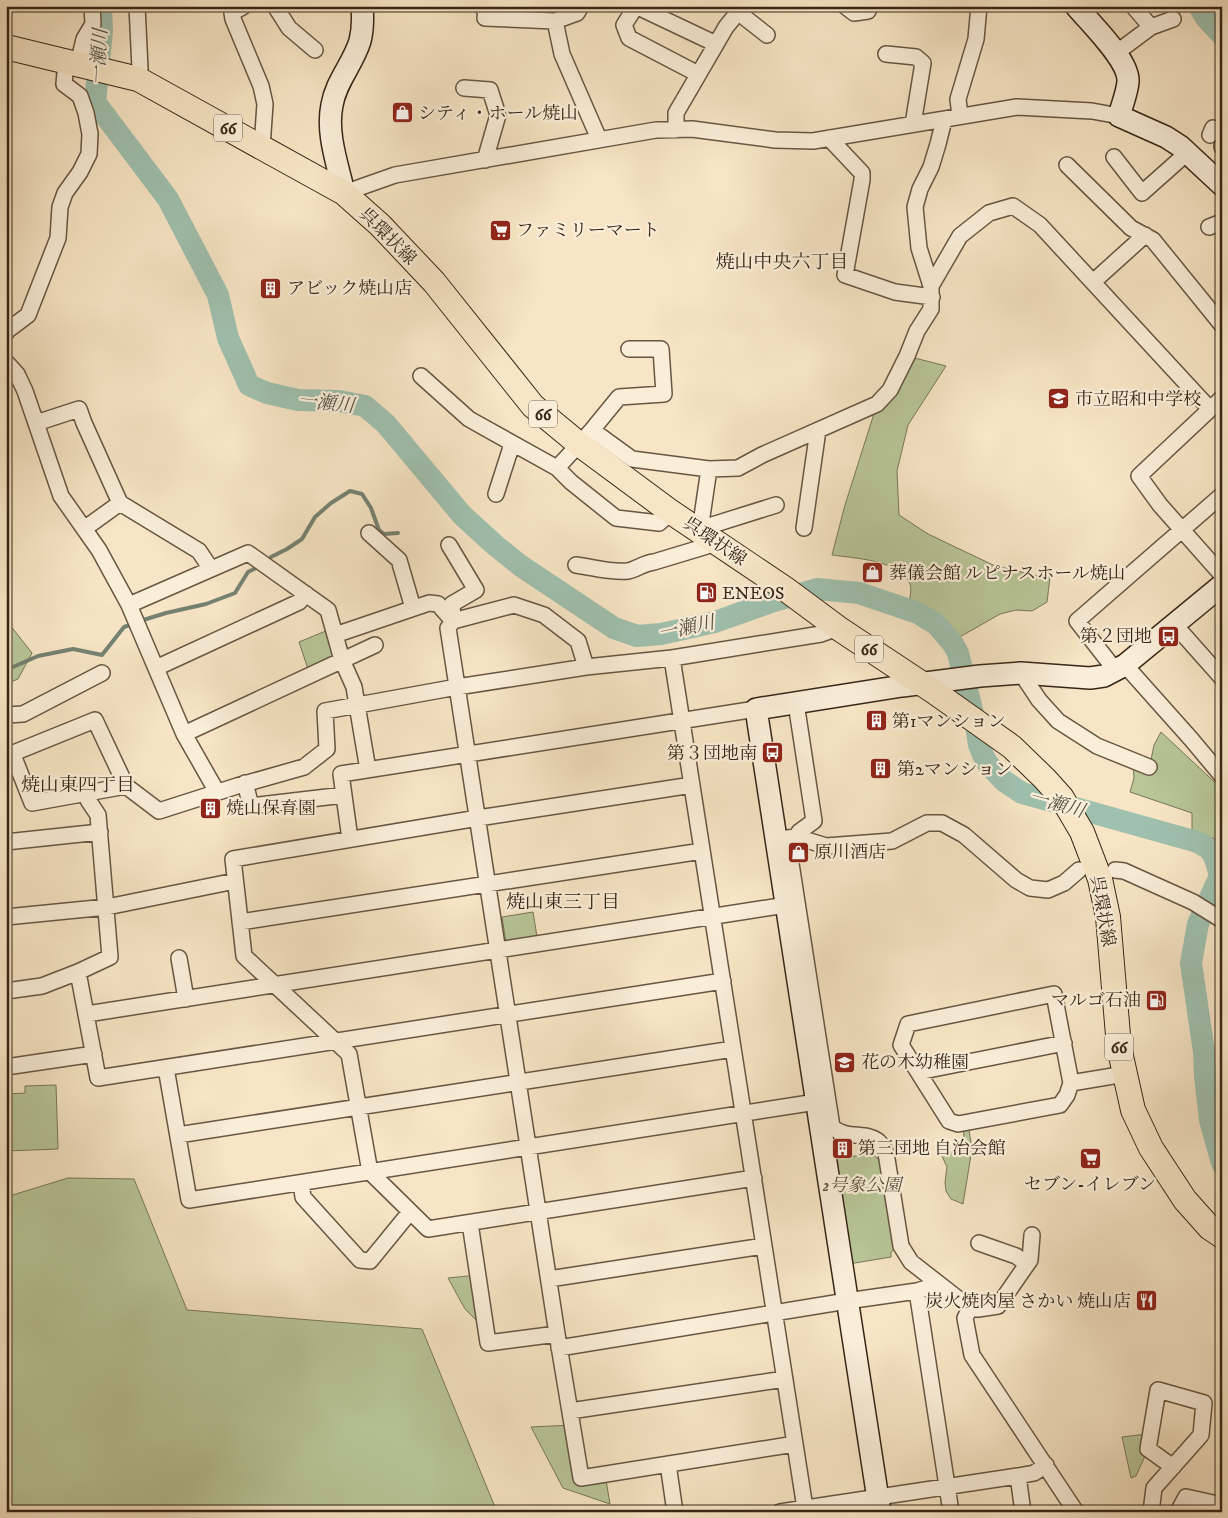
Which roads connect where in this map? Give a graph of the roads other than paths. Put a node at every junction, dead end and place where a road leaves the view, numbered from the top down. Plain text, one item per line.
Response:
1 (92, 6) edge
2 (137, 6) edge
3 (244, 6) edge
4 (275, 6) edge
5 (362, 6) edge
6 (482, 6) edge
7 (581, 6) edge
8 (845, 6) edge
9 (870, 6) edge
10 (979, 6) edge
11 (1076, 6) edge
12 (1133, 6) edge
13 (741, 10) edge
14 (1173, 19) dead end
15 (556, 21) junction
16 (1151, 27) junction
17 (767, 35) dead end
18 (716, 44) junction
19 (6, 48) edge
20 (315, 50) dead end
21 (1116, 53) junction
22 (886, 54) dead end
23 (76, 63) junction
24 (698, 74) junction
25 (138, 79) junction
26 (464, 88) dead end
27 (960, 116) junction
28 (1119, 116) junction
29 (944, 120) junction
30 (913, 124) junction
31 (676, 130) junction
32 (829, 138) junction
33 (599, 139) junction
34 (262, 147) junction
35 (1187, 153) junction
36 (1114, 157) dead end
37 (485, 160) junction
38 (1067, 164) dead end
39 (1222, 185) edge
40 (344, 193) junction
41 (1145, 236) junction
42 (1093, 282) junction
43 (931, 291) junction
44 (1222, 325) edge
45 (6, 333) edge
46 (629, 349) dead end
47 (6, 362) edge
48 (421, 376) dead end
49 (1222, 398) edge
50 (1210, 408) junction
51 (36, 423) junction
52 (818, 430) junction
53 (585, 437) junction
54 (512, 444) junction
55 (556, 468) junction
56 (709, 469) junction
57 (496, 494) dead end
58 (1222, 495) edge
59 (120, 502) junction
60 (776, 505) dead end
61 (668, 510) junction
62 (804, 528) dead end
63 (84, 529) junction
64 (1182, 530) junction
65 (369, 533) dead end
66 (705, 534) junction
67 (449, 546) dead end
68 (576, 564) dead end
69 (211, 569) junction
70 (1222, 575) edge
71 (1222, 585) edge
72 (306, 594) junction
73 (413, 608) junction
74 (133, 615) junction
75 (453, 621) junction
76 (1174, 624) junction
77 (838, 628) junction
78 (335, 635) junction
79 (375, 645) dead end
80 (672, 658) junction
81 (342, 660) junction
82 (586, 667) junction
83 (156, 668) junction
84 (1120, 668) junction
85 (102, 673) dead end
86 (1021, 673) junction
87 (1222, 678) edge
88 (922, 684) junction
89 (458, 687) junction
90 (796, 703) junction
91 (358, 705) junction
92 (756, 710) junction
93 (6, 715) edge
94 (682, 721) junction
95 (184, 734) junction
96 (468, 754) junction
97 (10, 755) edge
98 (1149, 767) dead end
99 (368, 770) junction
100 (1222, 776) edge
101 (244, 783) junction
102 (692, 785) junction
103 (126, 786) junction
104 (217, 792) junction
105 (88, 794) junction
106 (344, 795) junction
107 (478, 818) junction
108 (100, 832) junction
109 (797, 837) junction
110 (350, 839) junction
111 (6, 842) edge
112 (702, 851) junction
113 (1080, 870) dead end
114 (1115, 870) dead end
115 (236, 881) junction
116 (488, 884) junction
117 (786, 905) junction
118 (106, 907) junction
119 (712, 916) junction
120 (6, 918) edge
121 (1222, 920) edge
122 (240, 922) junction
123 (498, 950) junction
124 (180, 958) dead end
125 (78, 972) junction
126 (723, 981) junction
127 (275, 985) junction
128 (6, 991) edge
129 (186, 999) junction
130 (87, 1014) junction
131 (508, 1014) junction
132 (335, 1041) junction
133 (1064, 1043) junction
134 (733, 1049) junction
135 (94, 1054) junction
136 (6, 1067) edge
137 (166, 1068) junction
138 (918, 1072) junction
139 (1125, 1074) junction
140 (518, 1082) junction
141 (1071, 1083) junction
142 (816, 1102) junction
143 (358, 1107) junction
144 (743, 1114) junction
145 (178, 1135) junction
146 (528, 1147) junction
147 (370, 1172) junction
148 (754, 1178) junction
149 (301, 1183) junction
150 (410, 1212) junction
151 (538, 1212) junction
152 (470, 1223) junction
153 (1032, 1235) dead end
154 (1222, 1236) edge
155 (979, 1243) dead end
156 (764, 1246) junction
157 (1027, 1264) junction
158 (549, 1279) junction
159 (939, 1284) junction
160 (917, 1291) junction
161 (847, 1301) junction
162 (970, 1308) junction
163 (775, 1312) junction
164 (558, 1341) junction
165 (785, 1379) junction
166 (570, 1411) junction
167 (795, 1444) junction
168 (668, 1464) junction
169 (1046, 1464) junction
170 (1173, 1466) junction
171 (1018, 1476) junction
172 (947, 1486) junction
173 (879, 1504) edge
174 (1222, 1505) edge
175 (806, 1508) junction
176 (675, 1512) edge
177 (780, 1512) edge
178 (951, 1512) edge
179 (1023, 1512) edge
180 (1076, 1512) edge
181 (1151, 1512) edge
182 (1178, 1512) edge

1 - 23 street
2 - 25 street
3 - 34 street
4 - 20 street
5 - 40 street
6 - 15 street
7 - 15 street
8 - 9 street
10 - 27 street
11 - 21 street
12 - 16 street
13 - 17 street
13 - 18 street
14 - 16 street
15 - 33 street
16 - 21 street
18 - 24 street
18 - 24 street
19 - 23 main road, 呉環状線 / 66
21 - 28 street
22 - 30 street
23 - 25 main road, 呉環状線 / 66
23 - 45 street
24 - 31 street
25 - 34 main road, 呉環状線 / 66
26 - 37 street
27 - 28 street
27 - 29 street
28 - 35 street
29 - 30 street
29 - 43 street
30 - 32 street
31 - 32 street
31 - 33 street
32 - 43 street
33 - 37 street
34 - 40 main road, 呉環状線 / 66
35 - 36 street
35 - 39 street
37 - 40 street
38 - 41 street
40 - 53 main road, 呉環状線 / 66
41 - 42 street
41 - 44 street
42 - 43 street
42 - 50 street
43 - 52 street
46 - 53 street
47 - 51 street
48 - 54 street
49 - 50 street
50 - 64 street
51 - 59 street
51 - 63 street
52 - 56 street
52 - 62 street
53 - 55 street
53 - 56 street
53 - 61 main road, 呉環状線 / 66
54 - 55 street
54 - 57 street
55 - 61 street
56 - 66 street
58 - 64 street
59 - 63 street
59 - 69 street
60 - 66 street
61 - 66 main road, 呉環状線 / 66
63 - 74 street
64 - 70 street
64 - 84 street
65 - 73 street
66 - 68 street
66 - 77 main road, 呉環状線 / 66
67 - 75 street
69 - 72 street
69 - 74 street
71 - 76 street
72 - 78 street
72 - 83 street
73 - 75 street
73 - 78 street
74 - 83 street
75 - 82 street
75 - 89 street
76 - 84 street
76 - 87 street
77 - 80 street
77 - 88 main road, 呉環状線 / 66
78 - 81 street
79 - 81 street
80 - 82 street
80 - 94 street
81 - 91 street
81 - 95 street
82 - 89 street
83 - 95 street
84 - 86 street
84 - 100 street
85 - 93 street
86 - 88 street
86 - 98 street
88 - 90 street
88 - 139 main road, 呉環状線 / 66
89 - 91 street
89 - 96 street
90 - 92 street
90 - 109 street
91 - 99 street
91 - 101 street
92 - 94 street
92 - 117 street
94 - 96 street
94 - 102 street
95 - 104 street
96 - 99 street
96 - 107 street
97 - 103 street
97 - 105 street
99 - 106 street
101 - 104 street
101 - 106 street
102 - 107 street
102 - 112 street
103 - 104 street
103 - 105 street
105 - 108 street
106 - 110 street
107 - 110 street
107 - 116 street
108 - 111 street
108 - 118 street
109 - 113 street
109 - 159 street
110 - 115 street
112 - 116 street
112 - 119 street
114 - 121 street
115 - 118 street
115 - 122 street
116 - 122 street
116 - 123 street
117 - 119 street
117 - 142 street
118 - 120 street
118 - 125 street
119 - 123 street
119 - 126 street
122 - 127 street
123 - 127 street
123 - 131 street
124 - 129 street
125 - 128 street
125 - 130 street
126 - 131 street
126 - 134 street
127 - 129 street
127 - 132 street
129 - 130 street
130 - 135 street
131 - 132 street
131 - 140 street
132 - 137 street
132 - 143 street
133 - 138 street
133 - 138 street
133 - 141 street
134 - 140 street
134 - 144 street
135 - 136 street
135 - 137 street
137 - 145 street
138 - 141 street
139 - 141 street
139 - 154 main road, 呉環状線 / 66
140 - 143 street
140 - 146 street
142 - 144 street
142 - 161 street
143 - 145 street
143 - 147 street
144 - 146 street
144 - 148 street
145 - 149 street
146 - 147 street
146 - 151 street
147 - 149 street
147 - 150 street
148 - 151 street
148 - 156 street
149 - 150 street
150 - 152 street
151 - 152 street
151 - 158 street
152 - 164 street
153 - 157 street
155 - 157 street
156 - 158 street
156 - 163 street
157 - 162 street
158 - 164 street
159 - 160 street
159 - 162 street
160 - 161 street
160 - 172 street
161 - 163 street
161 - 173 street
162 - 169 street
163 - 164 street
163 - 165 street
164 - 166 street
165 - 166 street
165 - 167 street
166 - 168 street
167 - 168 street
167 - 175 street
168 - 176 street
169 - 171 street
169 - 180 street
170 - 170 street
170 - 181 street
171 - 172 street
171 - 179 street
172 - 173 street
172 - 178 street
173 - 175 street
174 - 182 street
175 - 177 street

